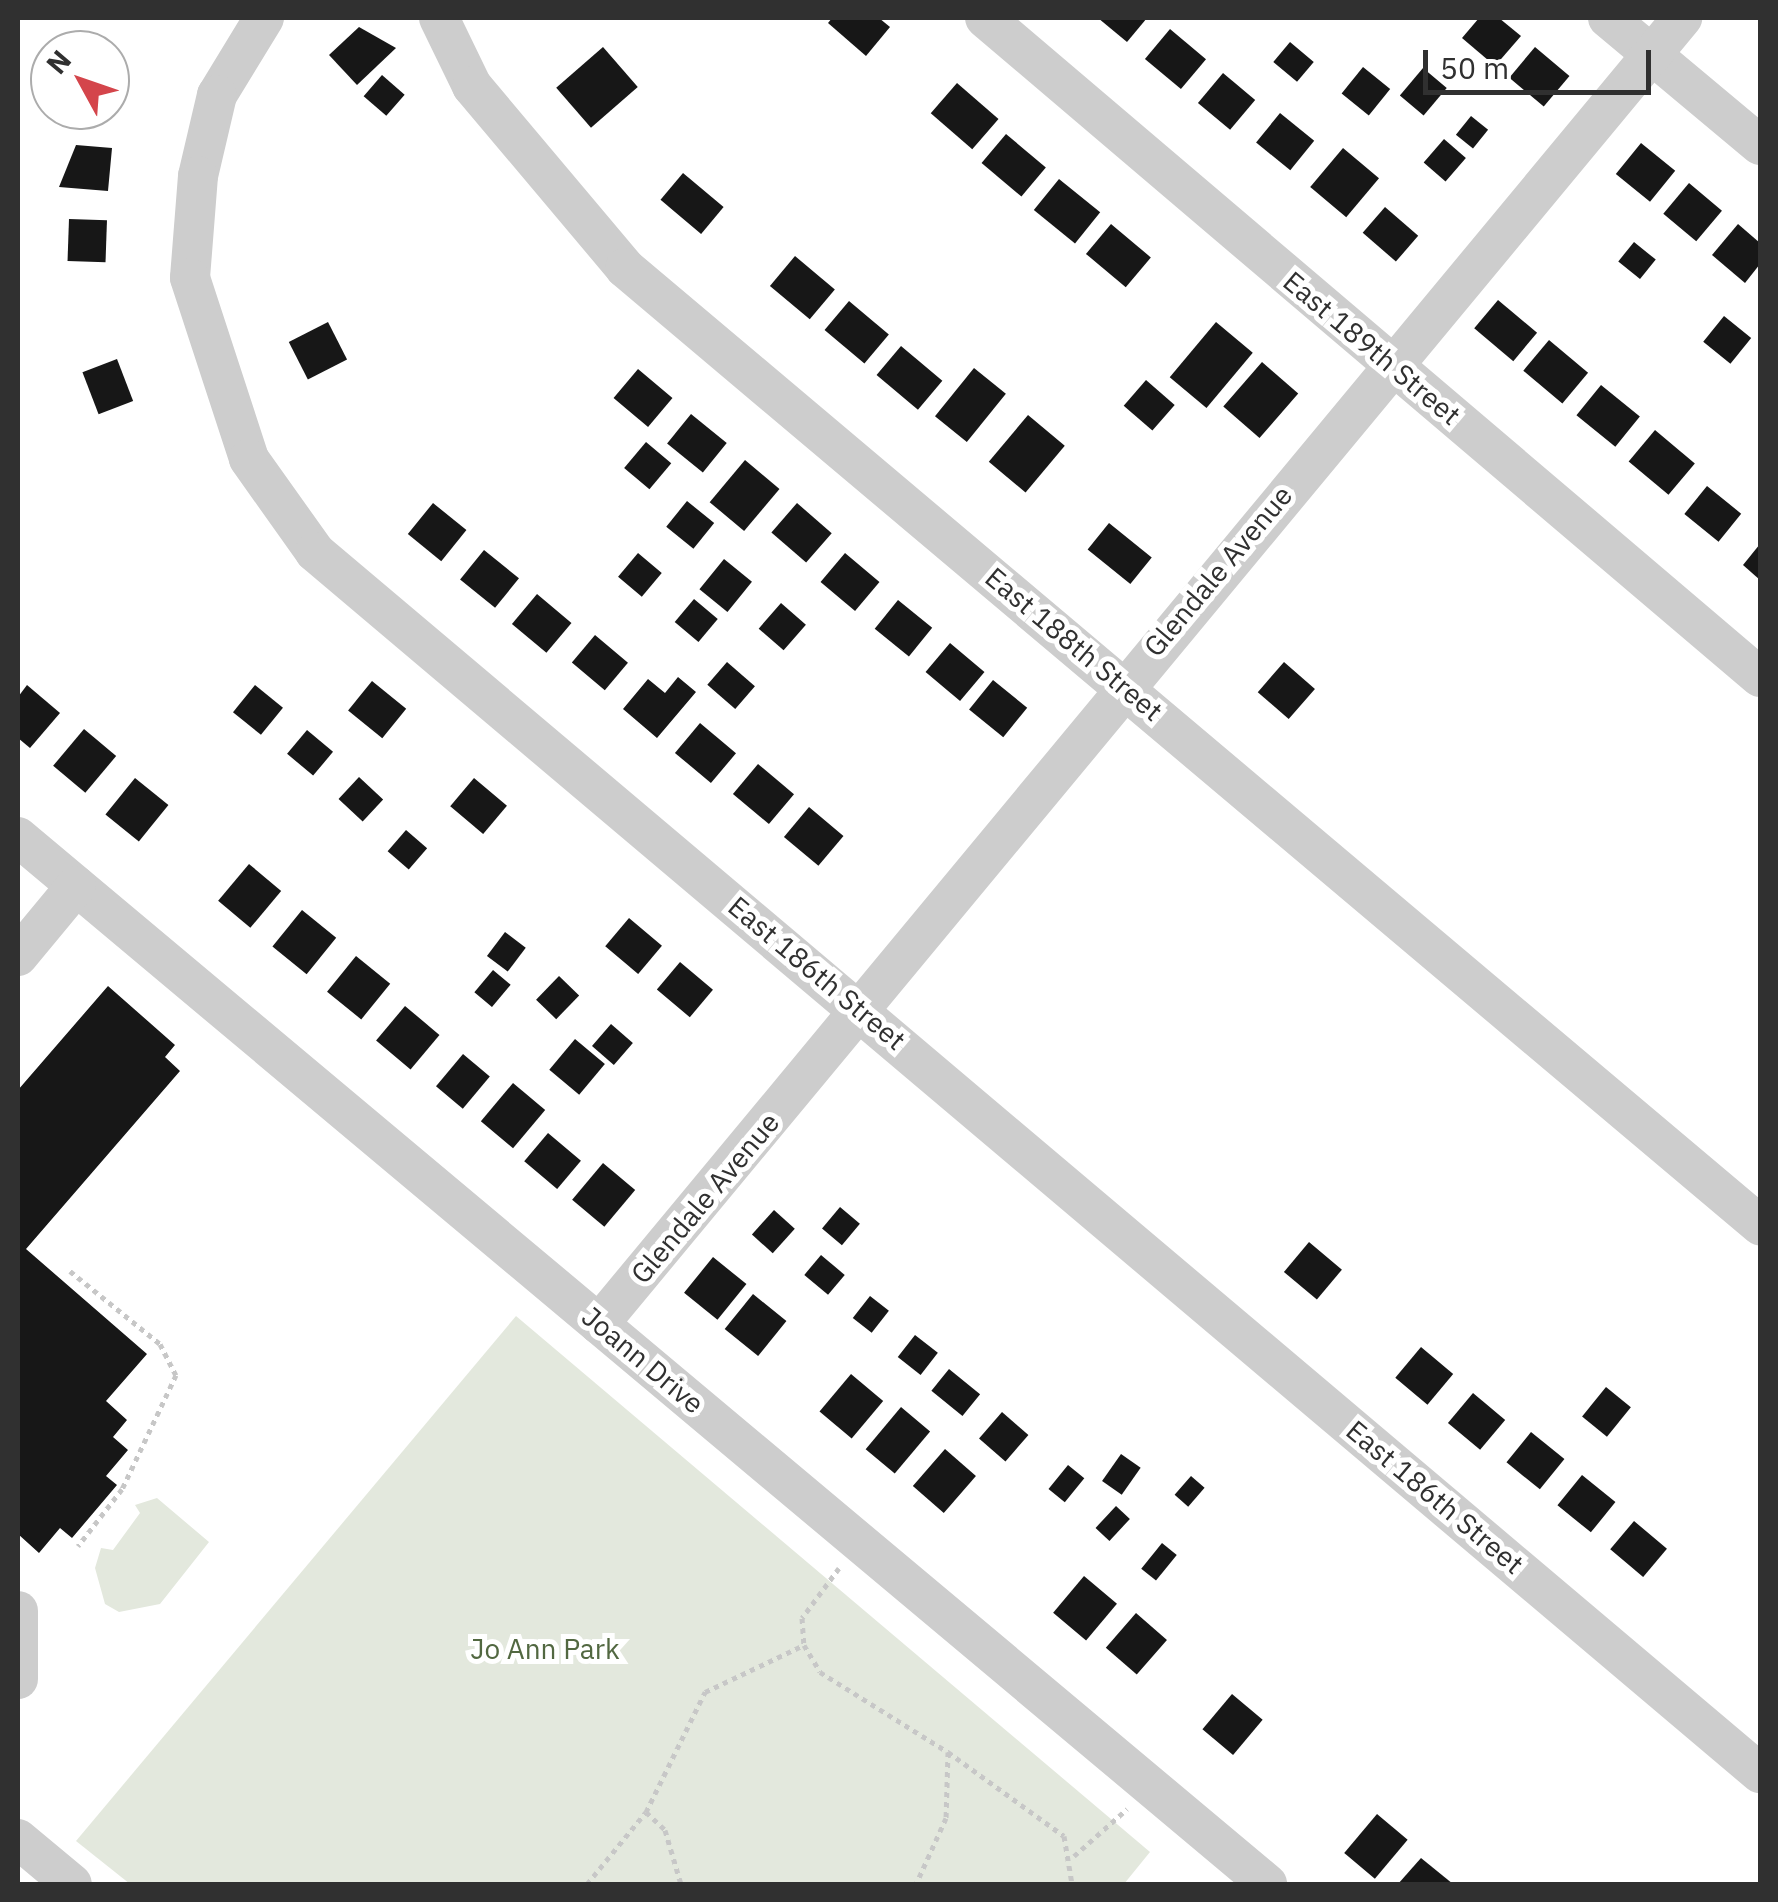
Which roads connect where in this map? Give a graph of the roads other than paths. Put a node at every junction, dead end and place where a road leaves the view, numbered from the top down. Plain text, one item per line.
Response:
1 (264, 18) edge
2 (440, 18) edge
3 (986, 18) edge
4 (1608, 18) edge
5 (1682, 18) edge
6 (1651, 54) junction
7 (1760, 145) edge
8 (1392, 364) junction
9 (1760, 677) edge
10 (1123, 685) junction
11 (18, 837) edge
12 (76, 886) junction
13 (18, 956) edge
14 (862, 1011) junction
15 (1760, 1225) edge
16 (599, 1324) junction
17 (18, 1611) edge
18 (18, 1679) edge
19 (1760, 1773) edge
20 (18, 1839) edge
21 (72, 1884) edge
22 (1267, 1884) edge

1 - 14 street, East 186th Street
2 - 10 street, East 188th Street
3 - 8 street, East 189th Street
4 - 6 street
5 - 6 street, Glendale Avenue
6 - 7 street
6 - 8 street, Glendale Avenue
8 - 9 street, East 189th Street
8 - 10 street, Glendale Avenue
10 - 14 street, Glendale Avenue
10 - 15 street, East 188th Street
11 - 12 street, Joann Drive
12 - 13 street
12 - 16 street, Joann Drive
14 - 16 street, Glendale Avenue
14 - 19 street, East 186th Street
16 - 22 street, Joann Drive
17 - 18 street
20 - 21 street

